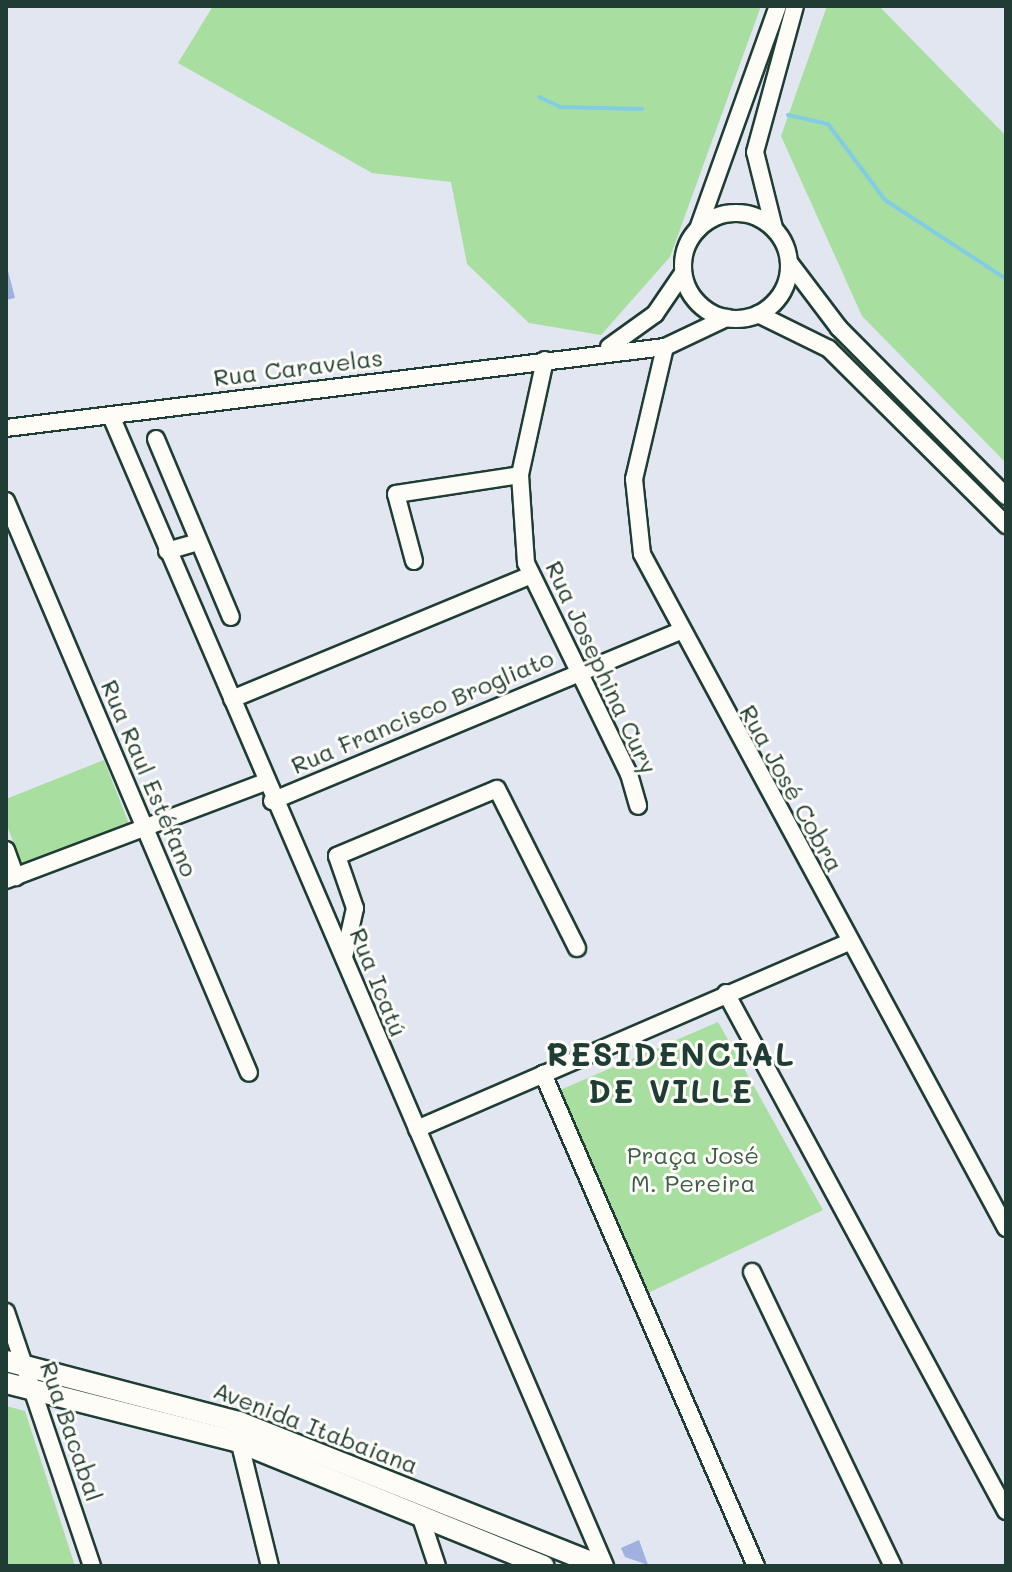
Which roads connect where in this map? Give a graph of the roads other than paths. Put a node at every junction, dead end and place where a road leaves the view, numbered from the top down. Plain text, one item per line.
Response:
1 (778, 6) edge
2 (795, 6) edge
3 (774, 228) junction
4 (698, 229) junction
5 (789, 262) junction
6 (683, 273) junction
7 (758, 314) junction
8 (726, 318) junction
9 (665, 347) junction
10 (596, 352) junction
11 (545, 360) junction
12 (111, 416) junction
13 (6, 428) edge
14 (156, 439) dead end
15 (520, 475) junction
16 (1006, 496) edge
17 (6, 501) edge
18 (1006, 525) edge
19 (199, 542) junction
20 (167, 551) junction
21 (414, 561) dead end
22 (531, 575) junction
23 (231, 617) dead end
24 (680, 631) junction
25 (577, 671) junction
26 (232, 699) junction
27 (265, 782) junction
28 (272, 801) junction
29 (638, 806) dead end
30 (148, 831) junction
31 (6, 850) edge
32 (11, 878) edge
33 (849, 942) junction
34 (577, 948) dead end
35 (344, 957) junction
36 (726, 993) junction
37 (249, 1073) dead end
38 (543, 1074) junction
39 (417, 1129) junction
40 (1006, 1228) edge
41 (752, 1272) dead end
42 (6, 1312) edge
43 (14, 1361) edge
44 (6, 1383) edge
45 (34, 1388) junction
46 (237, 1432) junction
47 (1006, 1511) edge
48 (420, 1515) junction
49 (752, 1561) edge
50 (92, 1566) edge
51 (270, 1566) edge
52 (437, 1566) edge
53 (544, 1566) edge
54 (603, 1566) edge
55 (893, 1566) edge

1 - 4 street
2 - 3 street
3 - 4 street
3 - 5 street
4 - 6 street
5 - 7 street
5 - 16 street
6 - 8 street
6 - 10 street
7 - 8 street
7 - 18 street
8 - 9 street
9 - 10 street
9 - 24 street, Rua José Cobra
10 - 11 street, Rua Caravelas
11 - 12 street, Rua Caravelas
11 - 15 street, Rua Josephina Cury
12 - 13 street, Rua Caravelas
12 - 20 street, Rua Icatú
14 - 19 street
15 - 21 street
15 - 22 street, Rua Josephina Cury
17 - 30 street, Rua Raul Estéfano
19 - 20 street
19 - 23 street
20 - 26 street, Rua Icatú
22 - 25 street, Rua Josephina Cury
22 - 26 street
24 - 25 street, Rua Francisco Brogliato
24 - 33 street, Rua José Cobra
25 - 28 street, Rua Francisco Brogliato
25 - 29 street, Rua Josephina Cury
26 - 27 street, Rua Icatú
27 - 28 street, Rua Icatú
27 - 30 street
28 - 35 street, Rua Icatú
30 - 32 street
30 - 37 street, Rua Raul Estéfano
31 - 32 street
33 - 36 street
33 - 40 street, Rua José Cobra
34 - 35 street
35 - 39 street, Rua Icatú
36 - 38 street
36 - 47 street
38 - 39 street
38 - 49 street
39 - 54 street, Rua Icatú
41 - 55 street
42 - 43 street, Rua Bacabal
43 - 45 street, Rua Bacabal
43 - 46 main road, Avenida Itabaiana
44 - 45 main road, Avenida Itabaiana
45 - 46 main road, Avenida Itabaiana
45 - 50 street, Rua Bacabal
46 - 48 main road, Avenida Itabaiana
46 - 51 street
46 - 54 main road, Avenida Itabaiana
48 - 52 street
48 - 53 main road, Avenida Itabaiana

